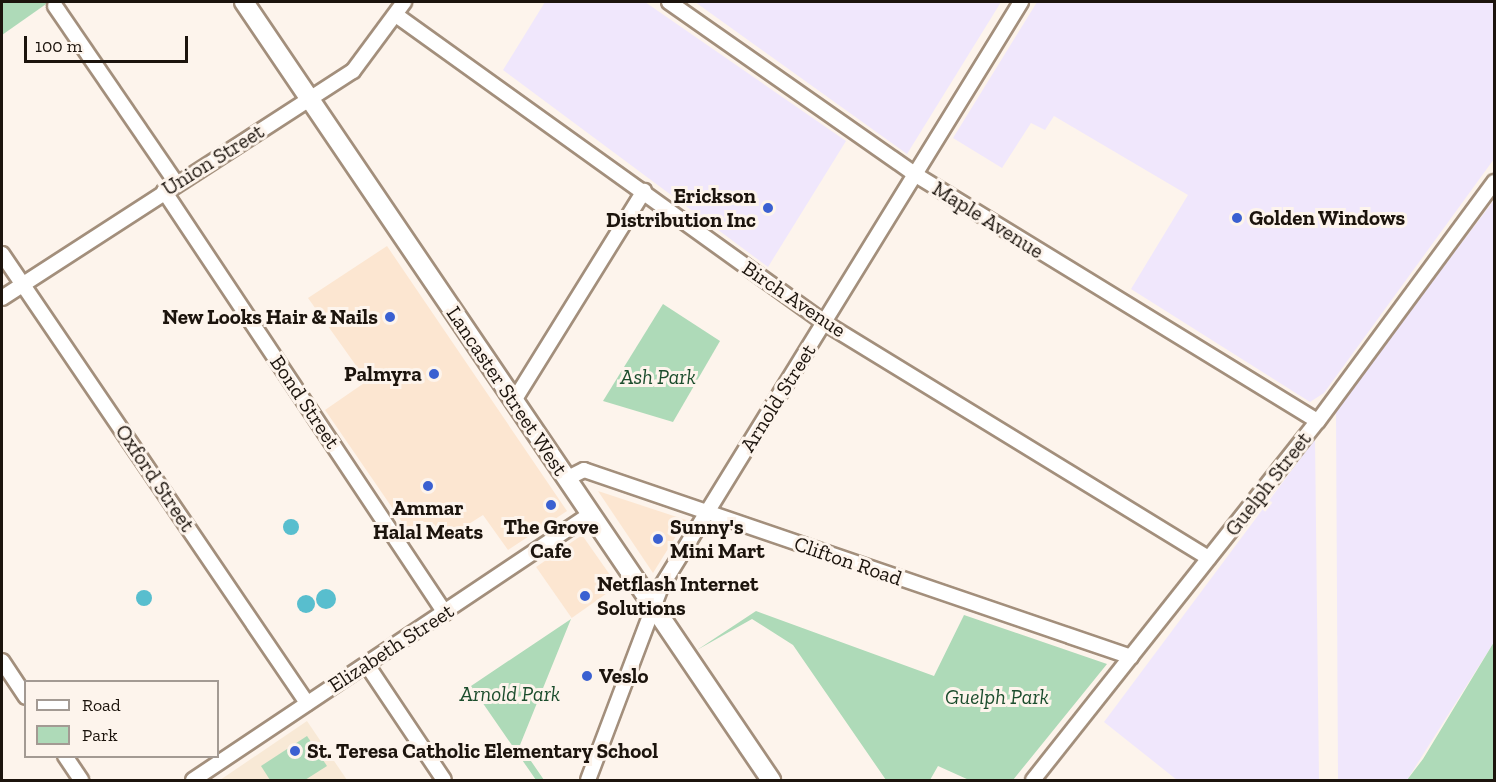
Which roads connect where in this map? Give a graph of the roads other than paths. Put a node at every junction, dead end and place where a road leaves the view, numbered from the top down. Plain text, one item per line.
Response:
1 (244, 2) edge
2 (404, 2) edge
3 (669, 2) edge
4 (1021, 2) edge
5 (56, 6) dead end
6 (396, 15) junction
7 (310, 99) junction
8 (916, 175) junction
9 (1494, 182) edge
10 (177, 183) junction
11 (164, 191) junction
12 (644, 191) junction
13 (2, 254) edge
14 (22, 284) junction
15 (2, 298) edge
16 (825, 322) junction
17 (515, 399) junction
18 (1318, 421) junction
19 (566, 479) junction
20 (706, 512) junction
21 (589, 515) junction
22 (1209, 558) junction
23 (654, 609) junction
24 (445, 613) junction
25 (1131, 657) junction
26 (2, 661) edge
27 (367, 665) junction
28 (24, 694) edge
29 (307, 703) junction
30 (66, 758) edge
31 (81, 780) edge
32 (193, 780) edge
33 (444, 780) edge
34 (588, 780) edge
35 (771, 780) edge
36 (1033, 780) edge

1 - 7 main road, Lancaster Street West
2 - 6 street, Union Street
3 - 8 street, Maple Avenue
4 - 8 street, Arnold Street
5 - 10 street
6 - 7 street, Union Street
6 - 12 street, Birch Avenue
7 - 10 street, Union Street
7 - 17 main road, Lancaster Street West
8 - 16 street, Arnold Street
8 - 18 street, Maple Avenue
9 - 18 street, Guelph Street
10 - 11 street, Union Street
11 - 14 street, Union Street
11 - 24 street, Bond Street
12 - 16 street, Birch Avenue
12 - 17 street
13 - 14 street, Oxford Street
14 - 15 street, Union Street
14 - 29 street, Oxford Street
16 - 20 street, Arnold Street
16 - 22 street, Birch Avenue
17 - 19 main road, Lancaster Street West
18 - 22 street, Guelph Street
19 - 20 street, Clifton Road
19 - 21 main road, Lancaster Street West
20 - 23 street, Arnold Street
20 - 25 street, Clifton Road
21 - 23 main road, Lancaster Street West
21 - 24 street, Elizabeth Street
22 - 25 street, Guelph Street
23 - 34 street, Arnold Street
23 - 35 main road, Lancaster Street West
24 - 27 street, Elizabeth Street
25 - 36 street, Guelph Street
26 - 28 street
27 - 29 street, Elizabeth Street
27 - 33 street
29 - 32 street, Elizabeth Street
30 - 31 street

